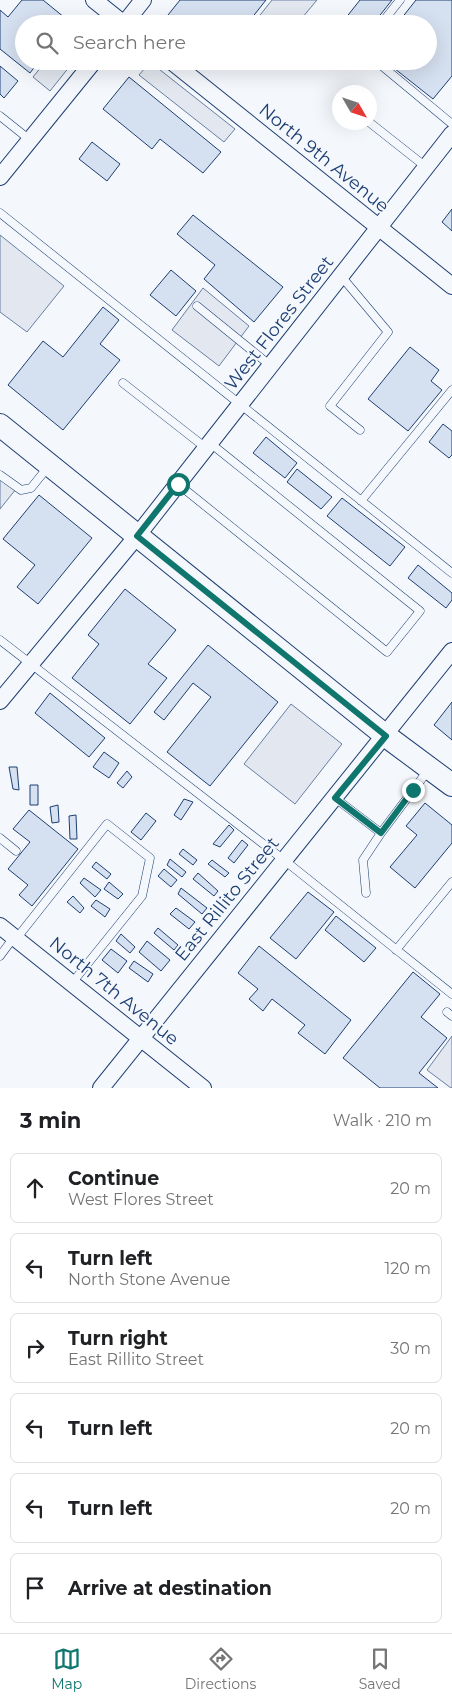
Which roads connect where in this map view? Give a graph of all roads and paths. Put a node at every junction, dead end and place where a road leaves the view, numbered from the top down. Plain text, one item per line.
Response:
1 (94, 0) edge
2 (143, 0) edge
3 (400, 0) edge
4 (113, 15) edge
5 (131, 15) edge
6 (388, 15) edge
7 (87, 70) edge
8 (182, 70) edge
9 (387, 70) edge
10 (0, 116) edge
11 (452, 124) edge
12 (377, 128) edge
13 (452, 134) edge
14 (30, 140) junction
15 (426, 167) junction
16 (0, 177) edge
17 (0, 213) edge
18 (379, 228) junction
19 (340, 276) junction
20 (452, 286) edge
21 (197, 306) dead end
22 (271, 366) junction
23 (123, 382) dead end
24 (452, 390) edge
25 (240, 405) junction
26 (0, 425) edge
27 (360, 430) dead end
28 (208, 445) junction
29 (49, 465) junction
30 (0, 474) edge
31 (178, 484) junction
32 (361, 502) junction
33 (137, 536) junction
34 (452, 572) edge
35 (0, 640) edge
36 (452, 651) edge
37 (30, 664) junction
38 (0, 701) edge
39 (386, 736) junction
40 (430, 768) junction
41 (452, 785) edge
42 (335, 798) junction
43 (381, 833) junction
44 (0, 838) edge
45 (16, 850) dead end
46 (284, 860) junction
47 (452, 882) edge
48 (366, 893) dead end
49 (0, 926) edge
50 (15, 938) junction
51 (396, 950) junction
52 (0, 956) edge
53 (72, 983) junction
54 (452, 994) edge
55 (141, 1038) junction
56 (101, 1088) edge
57 (203, 1088) edge

1 - 4 street
2 - 5 street
3 - 6 lane
7 - 14 street
8 - 18 street, North 9th Avenue
9 - 11 lane
10 - 14 lane
12 - 15 lane
13 - 15 street, West Flores Street
14 - 16 street
15 - 18 street, West Flores Street
17 - 25 lane
18 - 19 street, West Flores Street
18 - 20 street, North 9th Avenue
19 - 22 street, West Flores Street
19 - 27 lane
21 - 22 lane
22 - 25 street, West Flores Street
23 - 28 lane
24 - 32 lane
25 - 28 street, West Flores Street
25 - 32 lane
26 - 29 main road
28 - 31 street, West Flores Street
28 - 31 lane
29 - 30 lane
29 - 33 main road
31 - 33 street, West Flores Street
32 - 34 lane
33 - 37 street, West Flores Street
33 - 39 main road
35 - 37 lane
36 - 39 street, East Rillito Street
37 - 38 street, West Flores Street
37 - 46 lane
39 - 40 main road
39 - 42 street, East Rillito Street
40 - 41 main road
40 - 43 lane
42 - 43 lane
42 - 46 street, East Rillito Street
43 - 48 lane
44 - 45 lane
46 - 51 lane
46 - 55 street, East Rillito Street
47 - 51 lane
49 - 50 street, North 7th Avenue
50 - 52 lane
50 - 53 street, North 7th Avenue
50 - 53 lane
51 - 54 lane
53 - 55 street, North 7th Avenue
55 - 56 street, East Rillito Street
55 - 57 street, North 7th Avenue

